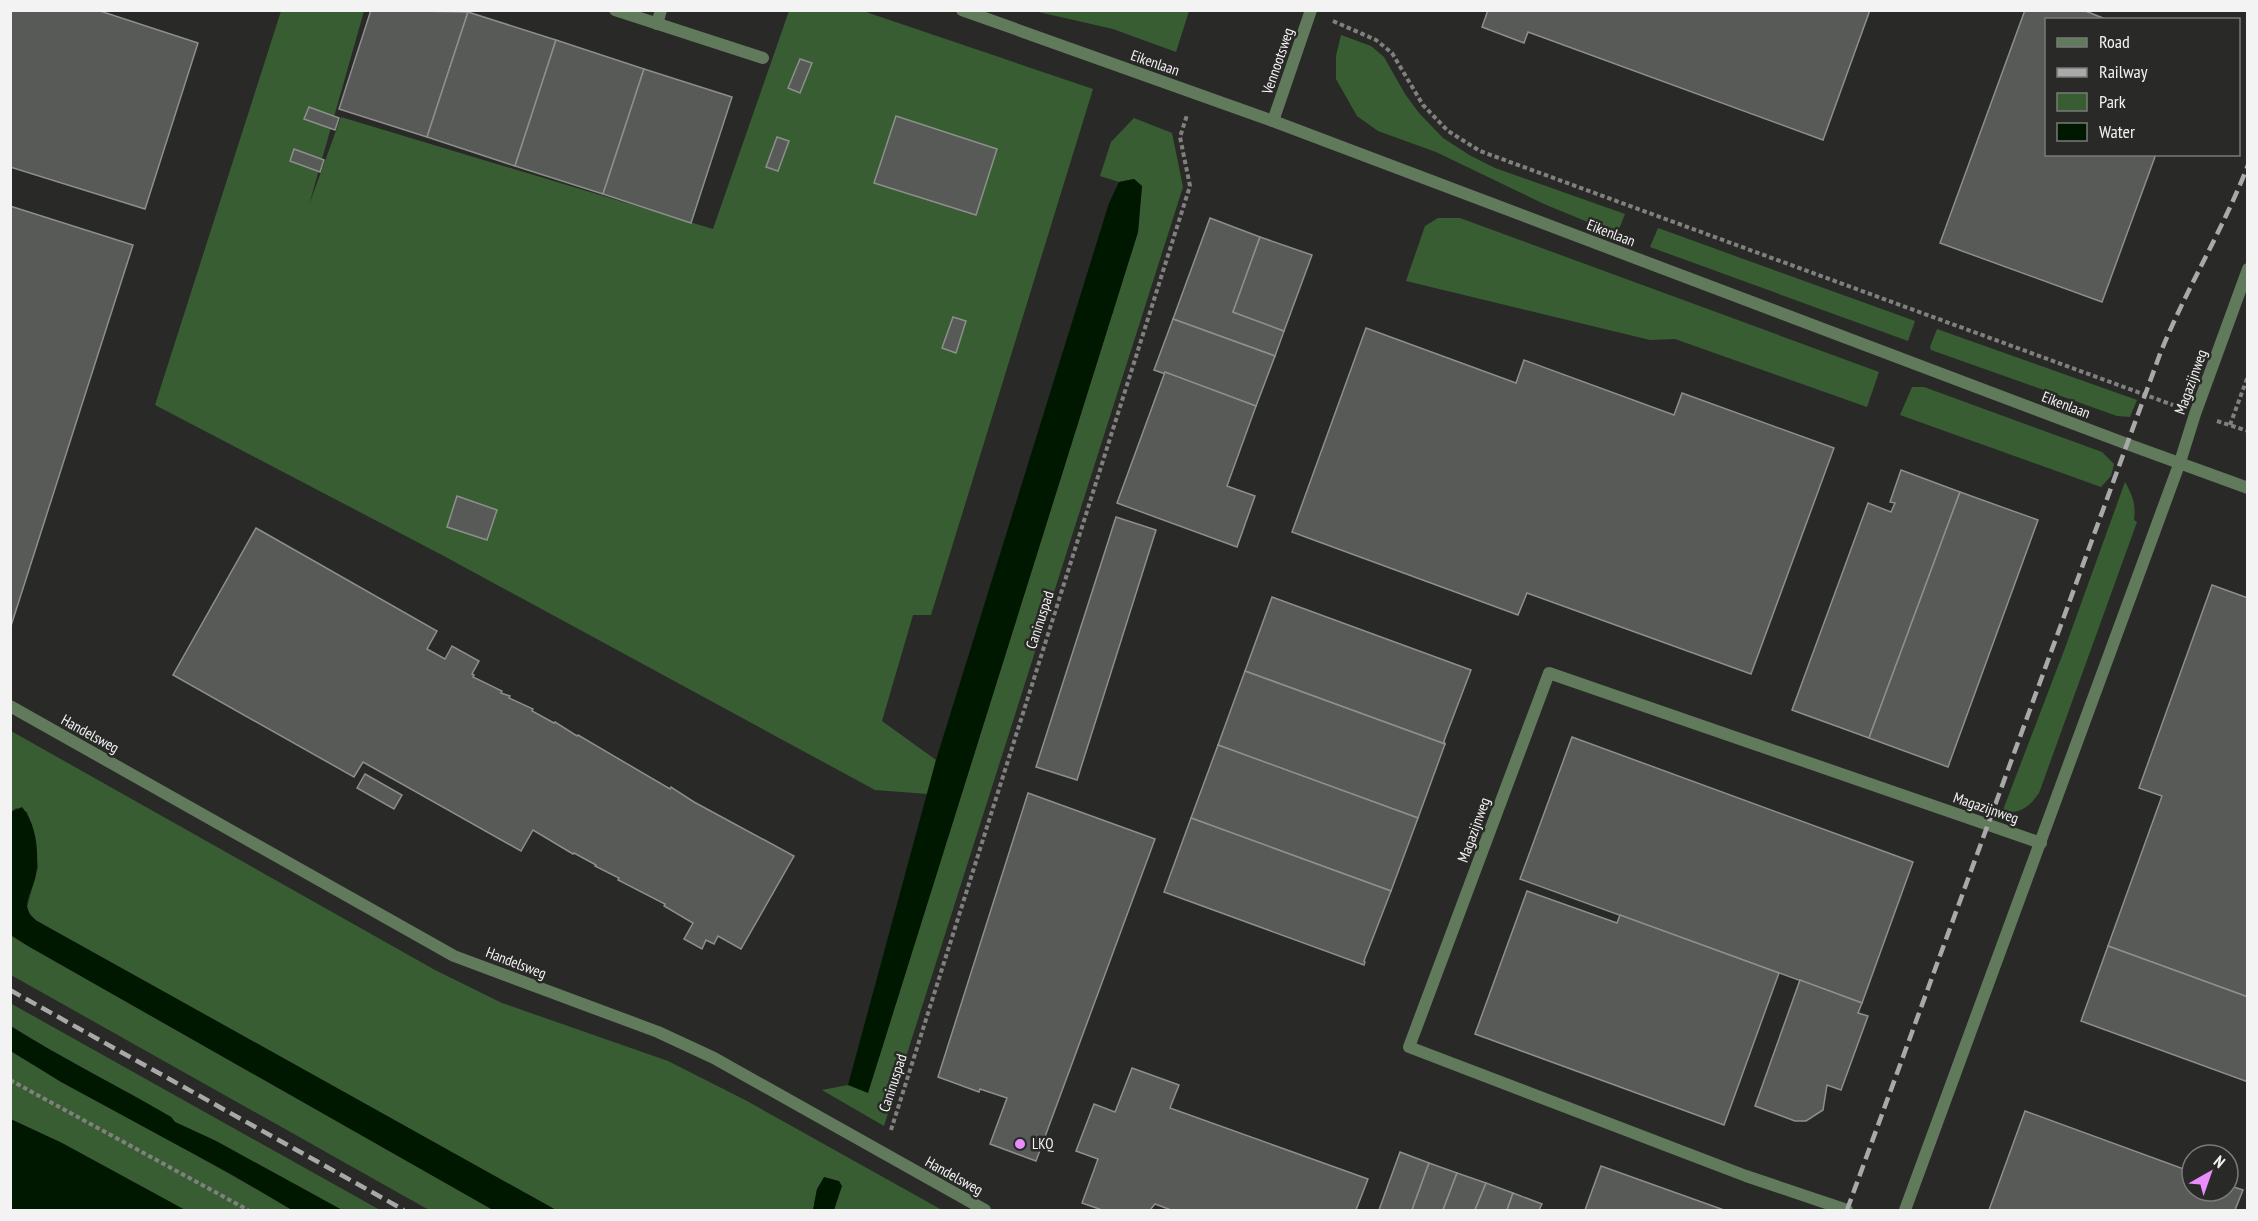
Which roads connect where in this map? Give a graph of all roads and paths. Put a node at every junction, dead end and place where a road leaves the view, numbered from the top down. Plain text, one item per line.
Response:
1 (615, 10) edge
2 (662, 10) edge
3 (962, 10) edge
4 (1310, 11) edge
5 (657, 24) junction
6 (763, 58) dead end
7 (1193, 92) junction
8 (1273, 121) junction
9 (2247, 269) edge
10 (2247, 376) edge
11 (2195, 414) junction
12 (2230, 424) junction
13 (2247, 431) edge
14 (2180, 462) junction
15 (2247, 488) edge
16 (10, 706) edge
17 (2041, 843) junction
18 (10, 1080) edge
19 (883, 1154) junction
20 (248, 1210) edge
21 (985, 1210) edge
22 (1847, 1210) edge
23 (1905, 1210) edge

1 - 5 street
2 - 5 street
3 - 7 street, Eikenlaan
4 - 8 street, Vennootsweg
4 - 11 path, Eikenlaan
5 - 6 street
7 - 8 street, Eikenlaan
7 - 19 path, Caninuspad
8 - 14 street, Eikenlaan
9 - 11 street, Magazijnweg
10 - 12 path
11 - 12 path, Eikenlaan
11 - 14 street, Magazijnweg
12 - 13 path, Eikenlaan
14 - 15 street, Eikenlaan
14 - 17 street, Magazijnweg
16 - 19 street, Handelsweg
17 - 22 street, Magazijnweg
17 - 23 street, Magazijnweg
18 - 20 path
19 - 21 street, Handelsweg

